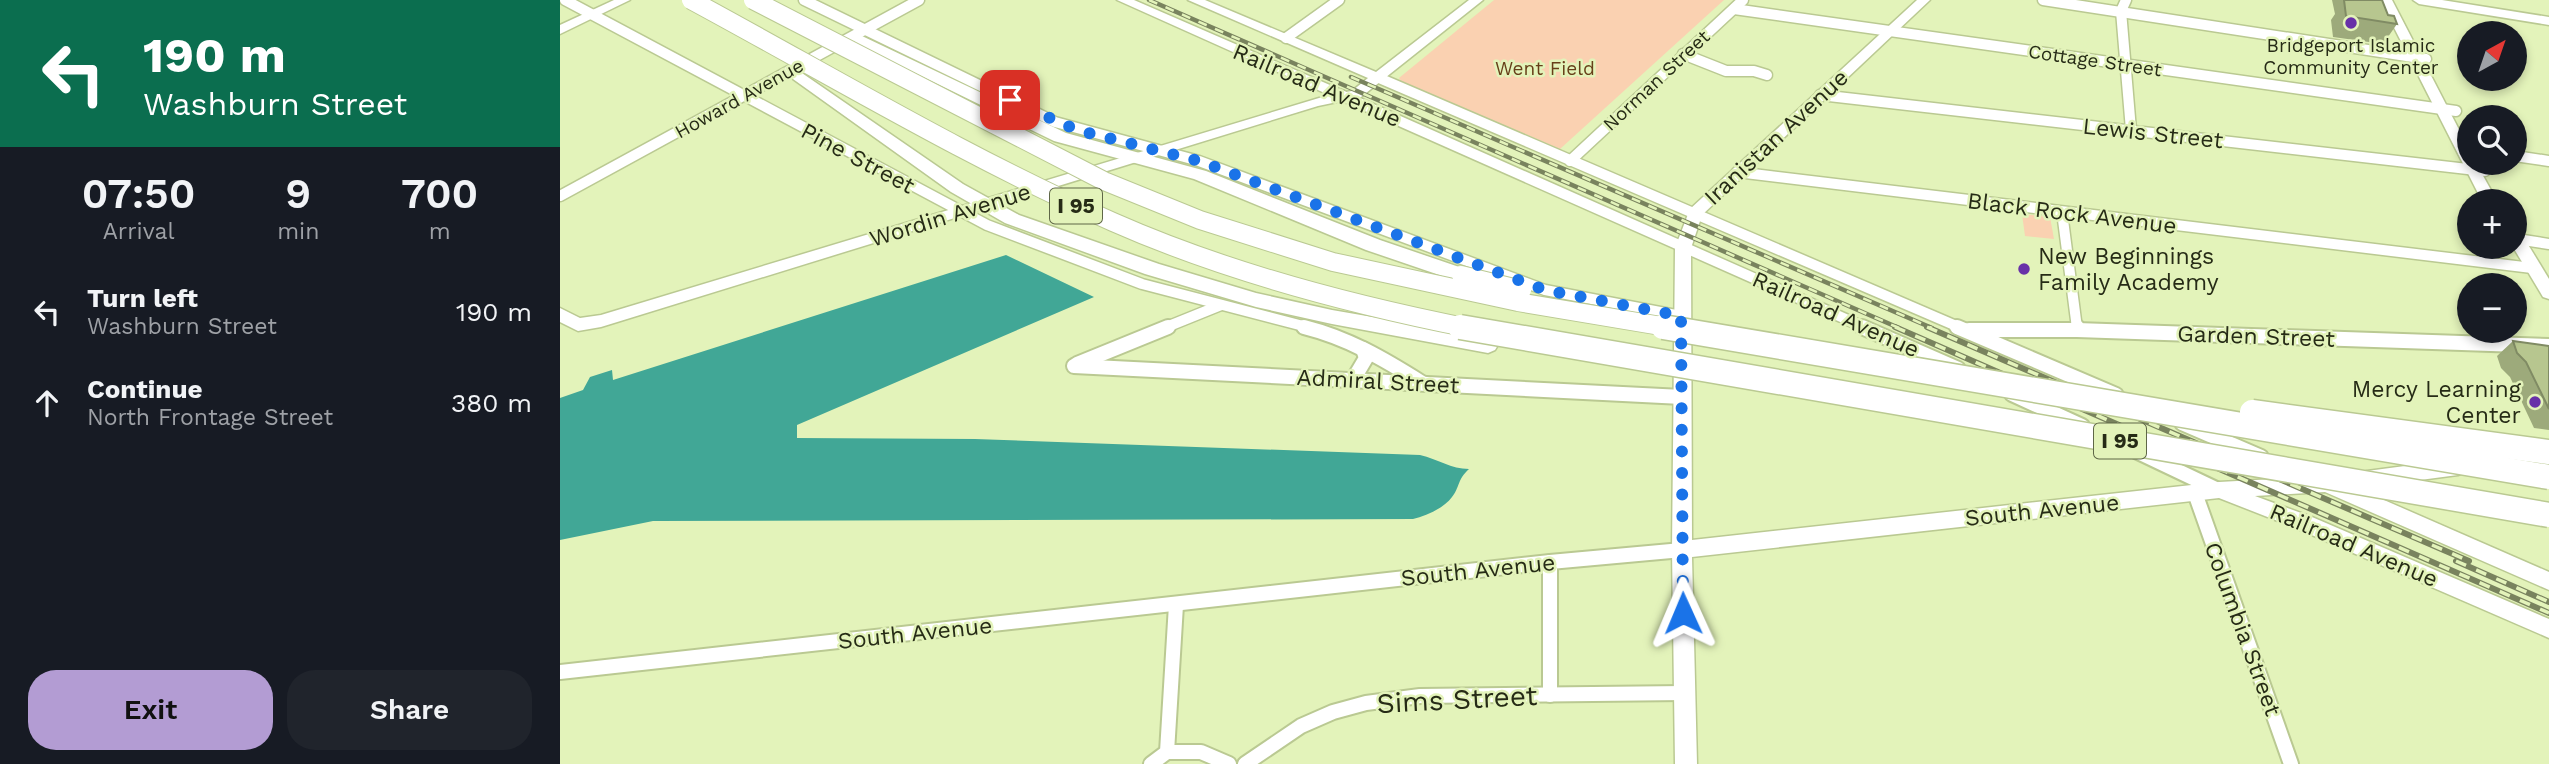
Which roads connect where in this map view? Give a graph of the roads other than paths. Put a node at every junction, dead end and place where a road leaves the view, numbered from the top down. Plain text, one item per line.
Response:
1 (565, 0) edge
2 (624, 0) edge
3 (691, 0) edge
4 (753, 0) edge
5 (804, 0) edge
6 (919, 0) edge
7 (1122, 0) edge
8 (1194, 0) edge
9 (1339, 0) edge
10 (1477, 0) edge
11 (1743, 0) edge
12 (1924, 0) edge
13 (2043, 0) edge
14 (2126, 0) edge
15 (2386, 0) edge
16 (2395, 0) edge
17 (2419, 0) edge
18 (1212, 3) edge
19 (1734, 9) junction
20 (2121, 11) junction
21 (593, 15) junction
22 (2549, 21) edge
23 (731, 22) junction
24 (804, 27) junction
25 (560, 30) edge
26 (1890, 32) junction
27 (863, 35) junction
28 (1286, 38) junction
29 (1683, 54) junction
30 (2420, 58) junction
31 (2126, 65) junction
32 (1767, 75) dead end
33 (1379, 78) junction
34 (1340, 95) junction
35 (1820, 95) junction
36 (743, 96) junction
37 (2449, 110) junction
38 (2457, 125) edge
39 (2132, 130) junction
40 (1158, 151) junction
41 (1139, 157) junction
42 (2527, 158) edge
43 (1570, 161) junction
44 (2549, 161) edge
45 (2457, 164) edge
46 (1737, 172) junction
47 (560, 197) edge
48 (984, 205) junction
49 (2062, 212) junction
50 (960, 213) junction
51 (1696, 214) junction
52 (2527, 237) edge
53 (2549, 244) edge
54 (1683, 248) junction
55 (2527, 257) edge
56 (2532, 268) junction
57 (2547, 292) edge
58 (1221, 305) junction
59 (2549, 309) edge
60 (560, 314) edge
61 (1681, 316) junction
62 (1962, 330) junction
63 (2077, 330) junction
64 (2549, 346) edge
65 (1363, 349) junction
66 (1905, 368) junction
67 (1353, 380) junction
68 (1422, 383) junction
69 (2042, 389) junction
70 (1823, 390) junction
71 (1682, 397) junction
72 (2549, 453) edge
73 (2397, 475) junction
74 (2549, 475) edge
75 (2326, 484) junction
76 (2219, 490) junction
77 (2416, 492) junction
78 (2195, 494) junction
79 (2549, 517) edge
80 (2549, 527) edge
81 (1682, 550) junction
82 (1550, 562) junction
83 (2549, 581) edge
84 (1175, 605) junction
85 (2549, 629) edge
86 (560, 672) edge
87 (1685, 693) junction
88 (1550, 695) junction
89 (1167, 752) junction
90 (1151, 764) edge
91 (1229, 764) edge
92 (1245, 764) edge
93 (1686, 764) edge
94 (2291, 764) edge

1 - 21 street, Pine Street
2 - 21 street
3 - 23 highway, I 95, bridge
4 - 24 highway, I 95, bridge
5 - 27 street
6 - 27 street, Howard Avenue
7 - 34 street, Railroad Avenue
8 - 18 street, Railroad Avenue
9 - 28 street
10 - 33 street, Wordin Avenue
11 - 19 street, Norman Street
12 - 26 street, Iranistan Avenue
13 - 20 street
14 - 20 street
15 - 30 street
16 - 30 street
17 - 22 street
18 - 28 street, Railroad Avenue
19 - 26 street, Cottage Street
19 - 29 street, Norman Street
20 - 30 street
20 - 31 street
21 - 25 street
21 - 36 street, Pine Street
23 - 48 highway, bridge
23 - 70 highway, I 95, bridge
24 - 27 highway
24 - 66 highway, I 95, bridge
26 - 31 street, Cottage Street
26 - 35 street, Iranistan Avenue
27 - 36 street, Howard Avenue
27 - 40 street
27 - 41 highway
28 - 33 street, Railroad Avenue
29 - 32 street
29 - 43 street, Norman Street
30 - 37 street
31 - 37 street, Cottage Street
31 - 39 street
33 - 34 street, Wordin Avenue
33 - 43 street, Railroad Avenue
34 - 40 street, Wordin Avenue
34 - 54 street, Railroad Avenue
35 - 39 street, Lewis Street
35 - 46 street, Iranistan Avenue
36 - 47 street, Howard Avenue
36 - 50 street, Pine Street
37 - 38 street
39 - 45 street, Lewis Street
40 - 41 street, Wordin Avenue
40 - 61 street
41 - 48 street, Wordin Avenue
41 - 66 highway, bridge
42 - 44 street
43 - 51 street, Railroad Avenue
46 - 49 street, Black Rock Avenue
46 - 51 street, Iranistan Avenue
48 - 50 street, Wordin Avenue
48 - 70 highway, bridge
49 - 56 street, Black Rock Avenue
49 - 63 street
50 - 58 street, Pine Street
50 - 60 street, Wordin Avenue
51 - 54 street, Iranistan Avenue
51 - 62 street, Railroad Avenue
52 - 53 street
54 - 61 street, Iranistan Avenue
54 - 76 street, Railroad Avenue
55 - 56 street
56 - 57 street
57 - 59 street
58 - 65 street, Pine Street
58 - 67 street, Admiral Street
61 - 71 street, Iranistan Avenue
62 - 63 street, Garden Street
62 - 75 street, Railroad Avenue
63 - 64 street, Garden Street
65 - 67 street
65 - 68 street, Pine Street
66 - 69 highway, I 95, bridge
67 - 68 street, Admiral Street
68 - 71 street, Admiral Street
69 - 72 highway, bridge
69 - 74 highway, I 95, bridge
70 - 77 highway, I 95, bridge
71 - 81 street, Iranistan Avenue
72 - 73 street, South Avenue
73 - 75 street, South Avenue
73 - 79 street, South Avenue
75 - 76 street, South Avenue
75 - 83 street, Railroad Avenue
76 - 78 street, South Avenue
76 - 85 street, Railroad Avenue
77 - 79 highway, I 95, bridge
77 - 80 highway, bridge
78 - 81 street, South Avenue
78 - 94 street, Columbia Street
81 - 82 street, South Avenue
81 - 87 street, Iranistan Avenue
82 - 84 street, South Avenue
82 - 88 street
84 - 86 street, South Avenue
84 - 89 street
87 - 88 street, Sims Street
87 - 93 street, Iranistan Avenue
88 - 92 street, Sims Street
89 - 90 street
89 - 91 street

